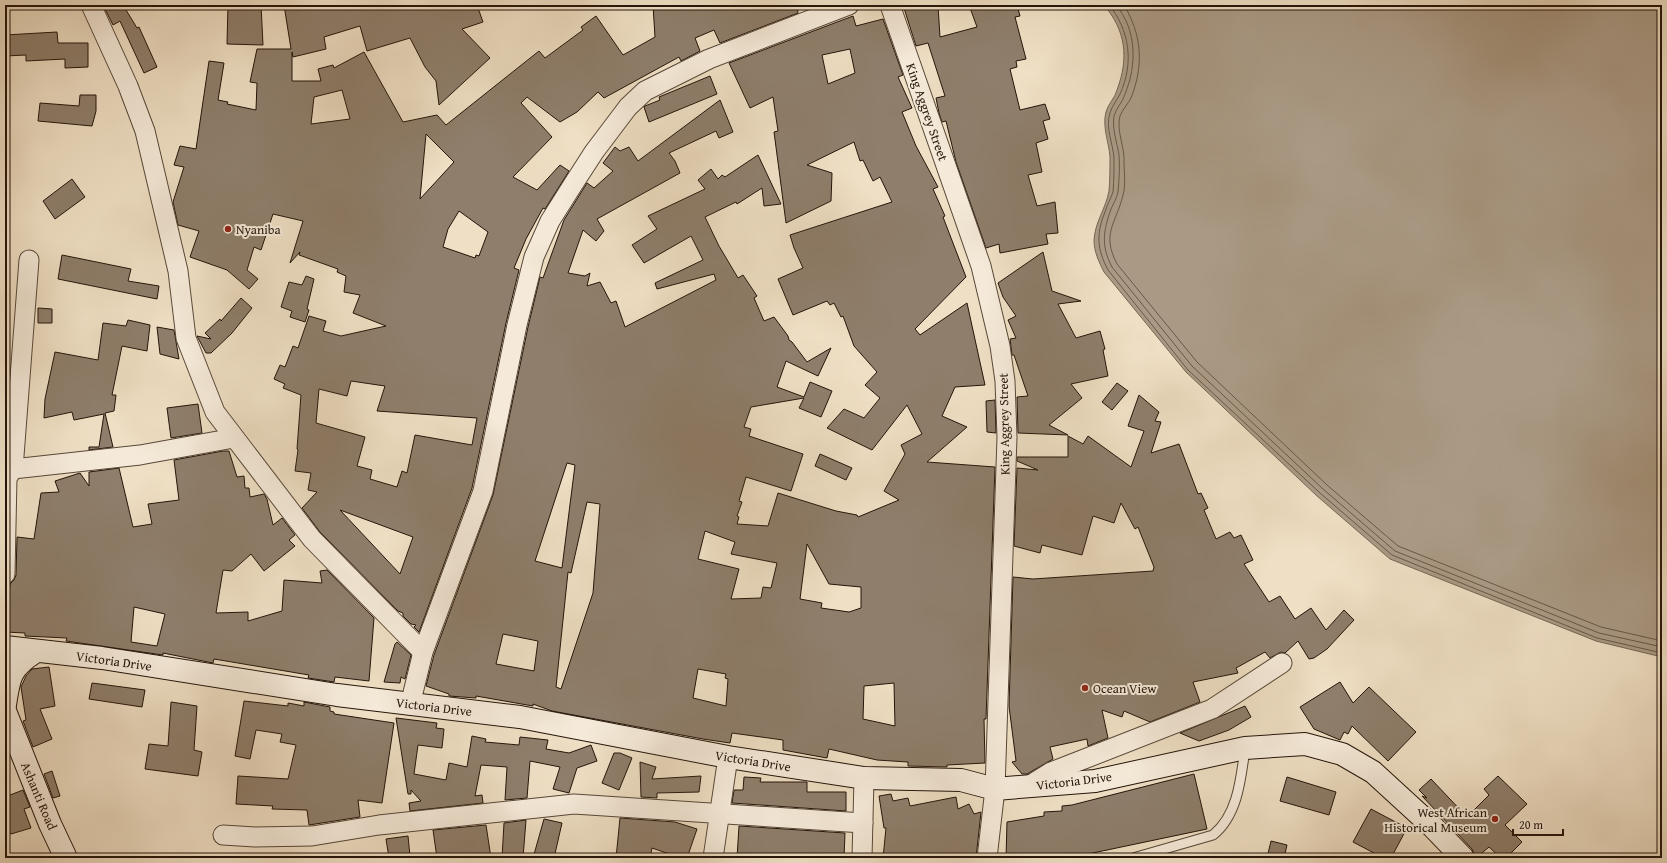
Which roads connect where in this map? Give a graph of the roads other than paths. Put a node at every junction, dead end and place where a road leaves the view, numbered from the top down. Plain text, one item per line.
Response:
1 (91, 5) edge
2 (849, 5) edge
3 (890, 5) edge
4 (29, 260) dead end
5 (234, 438) junction
6 (13, 469) junction
7 (5, 574) edge
8 (5, 647) edge
9 (35, 652) junction
10 (423, 652) junction
11 (1282, 663) dead end
12 (410, 704) junction
13 (5, 706) edge
14 (5, 711) edge
15 (1245, 748) junction
16 (728, 757) junction
17 (864, 778) junction
18 (1027, 787) junction
19 (995, 789) junction
20 (720, 814) junction
21 (862, 823) junction
22 (223, 835) dead end
23 (65, 857) edge
24 (713, 858) edge
25 (862, 858) edge
26 (988, 858) edge
27 (1133, 858) edge
28 (1463, 858) edge

1 - 5 street
2 - 10 street
3 - 19 street, King Aggrey Street
4 - 6 street
5 - 6 street
5 - 10 street
6 - 7 street
8 - 9 street, Victoria Drive
9 - 12 street, Victoria Drive
9 - 13 street
10 - 12 street
11 - 18 street
12 - 16 street, Victoria Drive
14 - 23 street, Ashanti Road
15 - 18 street, Victoria Drive
15 - 27 lane
15 - 28 street, Victoria Drive
16 - 17 street, Victoria Drive
16 - 20 street
17 - 19 street, Victoria Drive
17 - 21 street
18 - 19 street, Victoria Drive
19 - 26 street, King Aggrey Street
20 - 21 street
20 - 22 street
20 - 24 street
21 - 25 street

